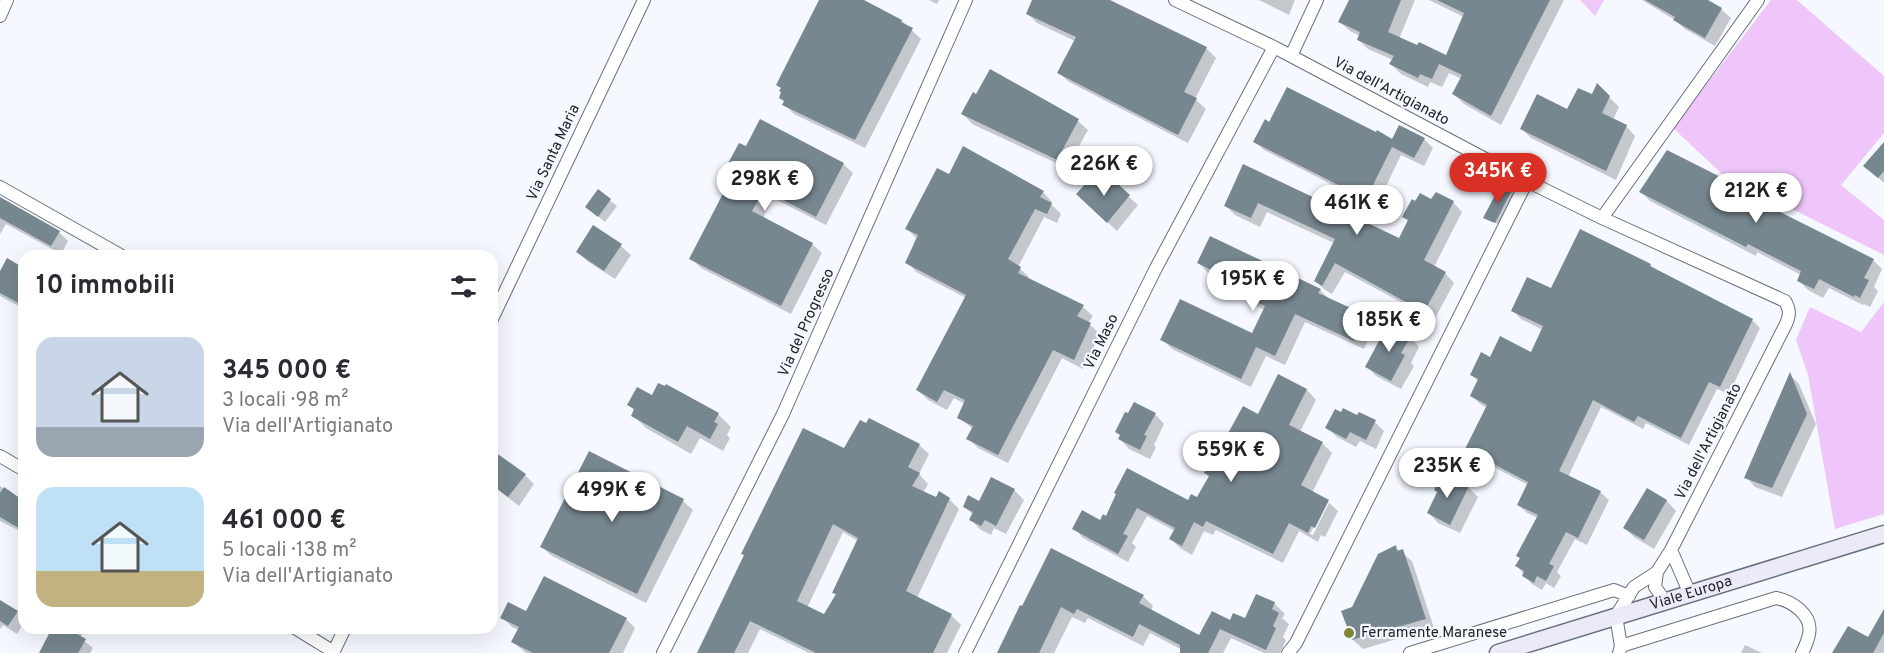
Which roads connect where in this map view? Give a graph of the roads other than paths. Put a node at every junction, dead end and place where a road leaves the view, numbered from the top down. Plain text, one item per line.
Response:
1 (7, 0) edge
2 (644, 0) edge
3 (966, 0) edge
4 (1175, 0) edge
5 (1317, 0) edge
6 (1753, 2) edge
7 (0, 16) edge
8 (1274, 47) junction
9 (1291, 56) junction
10 (1527, 181) junction
11 (0, 187) edge
12 (1602, 218) junction
13 (111, 250) edge
14 (498, 306) edge
15 (0, 456) edge
16 (18, 466) edge
17 (1884, 534) edge
18 (1671, 550) junction
19 (1657, 572) junction
20 (1690, 594) junction
21 (1629, 596) junction
22 (1665, 601) junction
23 (1616, 616) junction
24 (305, 634) edge
25 (342, 634) edge
26 (1294, 650) edge
27 (1620, 650) edge
28 (334, 652) edge
29 (663, 653) edge
30 (965, 653) edge
31 (1410, 653) edge
32 (1498, 653) edge
33 (1802, 653) edge

1 - 7 street
2 - 14 street, Via Santa Maria
3 - 29 street, Via del Progresso
4 - 8 street, Via dell'Artigianato
5 - 9 street
6 - 12 street
8 - 9 street, Via dell'Artigianato
8 - 30 street, Via Maso
9 - 10 street, Via dell'Artigianato
10 - 12 street, Via dell'Artigianato
10 - 26 street
11 - 13 street
12 - 18 street, Via dell'Artigianato
15 - 16 street
17 - 20 main road, Viale Europa
18 - 19 street
18 - 20 street
19 - 21 street
19 - 22 street
20 - 22 main road, Viale Europa
21 - 23 street
21 - 31 street
22 - 23 main road, Viale Europa
23 - 27 street
23 - 32 main road, Viale Europa
24 - 28 street
25 - 28 street
27 - 33 street

